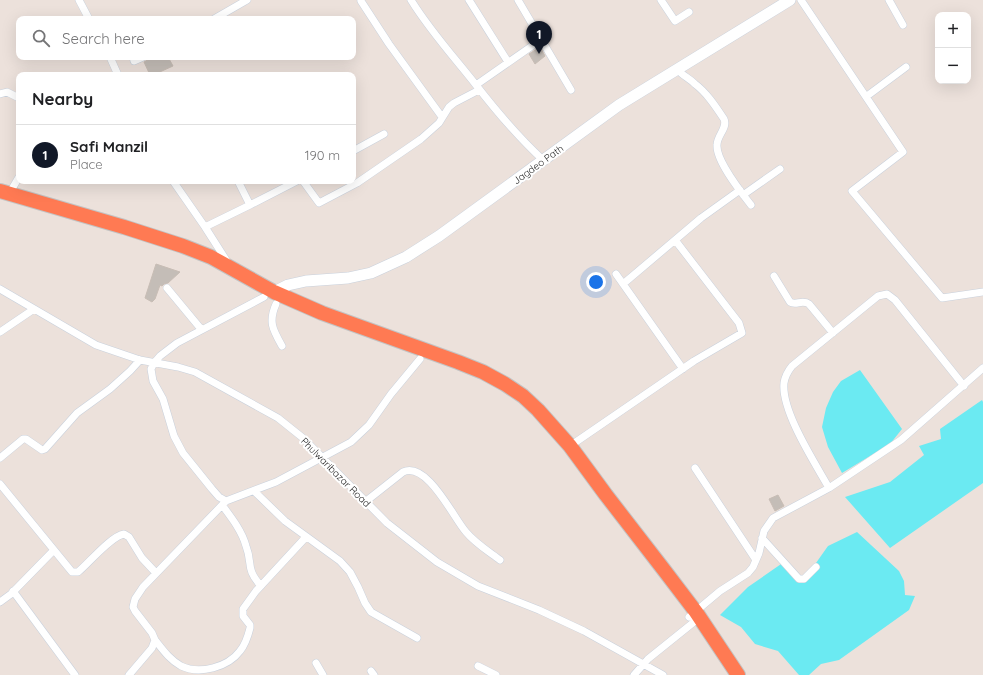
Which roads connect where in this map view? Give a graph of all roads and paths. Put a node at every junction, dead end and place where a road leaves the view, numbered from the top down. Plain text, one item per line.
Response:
1 (79, 0) edge
2 (247, 0) edge
3 (411, 0) edge
4 (469, 0) edge
5 (518, 0) edge
6 (661, 0) edge
7 (790, 0) edge
8 (802, 0) edge
9 (889, 0) edge
10 (361, 2) dead end
11 (777, 3) edge
12 (689, 12) dead end
13 (87, 16) edge
14 (219, 16) edge
15 (903, 25) dead end
16 (542, 39) junction
17 (111, 60) edge
18 (508, 62) junction
19 (906, 67) dead end
20 (678, 70) junction
21 (117, 72) edge
22 (477, 88) junction
23 (571, 90) dead end
24 (0, 94) edge
25 (16, 96) edge
26 (866, 96) junction
27 (442, 117) junction
28 (384, 134) dead end
29 (356, 149) edge
30 (543, 160) junction
31 (780, 169) dead end
32 (16, 180) edge
33 (175, 184) edge
34 (240, 184) edge
35 (291, 184) edge
36 (306, 184) edge
37 (355, 184) edge
38 (356, 184) edge
39 (742, 192) junction
40 (3, 195) edge
41 (250, 205) junction
42 (751, 205) dead end
43 (205, 227) junction
44 (675, 240) junction
45 (159, 243) junction
46 (232, 268) junction
47 (616, 274) dead end
48 (774, 276) dead end
49 (623, 284) junction
50 (167, 288) dead end
51 (0, 289) edge
52 (983, 292) edge
53 (271, 298) junction
54 (34, 309) junction
55 (201, 330) junction
56 (0, 332) edge
57 (833, 333) junction
58 (394, 345) junction
59 (282, 346) dead end
60 (420, 359) junction
61 (140, 360) junction
62 (154, 363) junction
63 (983, 368) edge
64 (683, 369) junction
65 (964, 386) junction
66 (570, 446) junction
67 (322, 457) junction
68 (0, 458) edge
69 (695, 468) dead end
70 (0, 484) edge
71 (829, 488) junction
72 (254, 491) junction
73 (365, 502) junction
74 (224, 503) junction
75 (306, 537) junction
76 (762, 538) junction
77 (637, 543) junction
78 (54, 550) junction
79 (500, 560) dead end
80 (756, 560) junction
81 (816, 567) dead end
82 (156, 573) junction
83 (260, 586) junction
84 (14, 591) junction
85 (0, 602) edge
86 (694, 618) junction
87 (417, 638) dead end
88 (155, 640) junction
89 (316, 663) dead end
90 (644, 663) junction
91 (478, 666) dead end
92 (75, 675) edge
93 (129, 675) edge
94 (323, 675) edge
95 (496, 675) edge
96 (634, 675) edge
97 (663, 675) edge
98 (727, 675) edge
99 (738, 675) edge

1 - 13 street
2 - 14 street
3 - 22 street
4 - 18 street
5 - 16 street
6 - 12 street
7 - 11 main road, Jagdeo Path
8 - 26 street
9 - 15 street
10 - 27 street
11 - 20 main road, Jagdeo Path
16 - 18 street
16 - 23 street
17 - 21 street
18 - 22 street
19 - 26 street
20 - 30 main road, Jagdeo Path
20 - 39 street
22 - 27 street
22 - 30 street
24 - 25 street
26 - 52 street
27 - 38 street
28 - 29 street
30 - 53 main road, Jagdeo Path
31 - 39 street
32 - 40 street
33 - 43 street
34 - 41 street
35 - 41 street
36 - 37 street
39 - 42 street
39 - 44 street
40 - 45 highway
41 - 43 street
43 - 46 street
44 - 49 street
44 - 64 street
45 - 46 highway
45 - 53 highway
46 - 53 highway
47 - 49 street
48 - 57 street
49 - 64 street
50 - 55 street
51 - 54 street, Phulwaribazar Road
53 - 55 street
53 - 58 highway
53 - 59 street
54 - 56 street
54 - 61 street, Phulwaribazar Road
55 - 62 street
57 - 65 street
57 - 71 street
58 - 60 highway
58 - 66 highway
60 - 67 street
60 - 77 highway
61 - 62 street, Phulwaribazar Road
61 - 68 street
62 - 67 street, Phulwaribazar Road
62 - 74 street
63 - 65 street
64 - 66 street
65 - 71 street
66 - 77 highway
67 - 72 street
67 - 73 street, Phulwaribazar Road
69 - 80 street
70 - 78 street
71 - 76 street
72 - 74 street
72 - 75 street
73 - 79 street
73 - 90 street, Phulwaribazar Road
74 - 82 street
74 - 83 street
75 - 83 street
75 - 87 street
76 - 80 street
76 - 81 street
77 - 86 highway
78 - 82 street
78 - 84 street
80 - 86 street
82 - 88 street
83 - 88 street
84 - 85 street
84 - 92 street
86 - 90 street
86 - 98 highway
86 - 99 highway
88 - 93 street
89 - 94 street
90 - 96 street
90 - 97 street, Phulwaribazar Road
91 - 95 street

